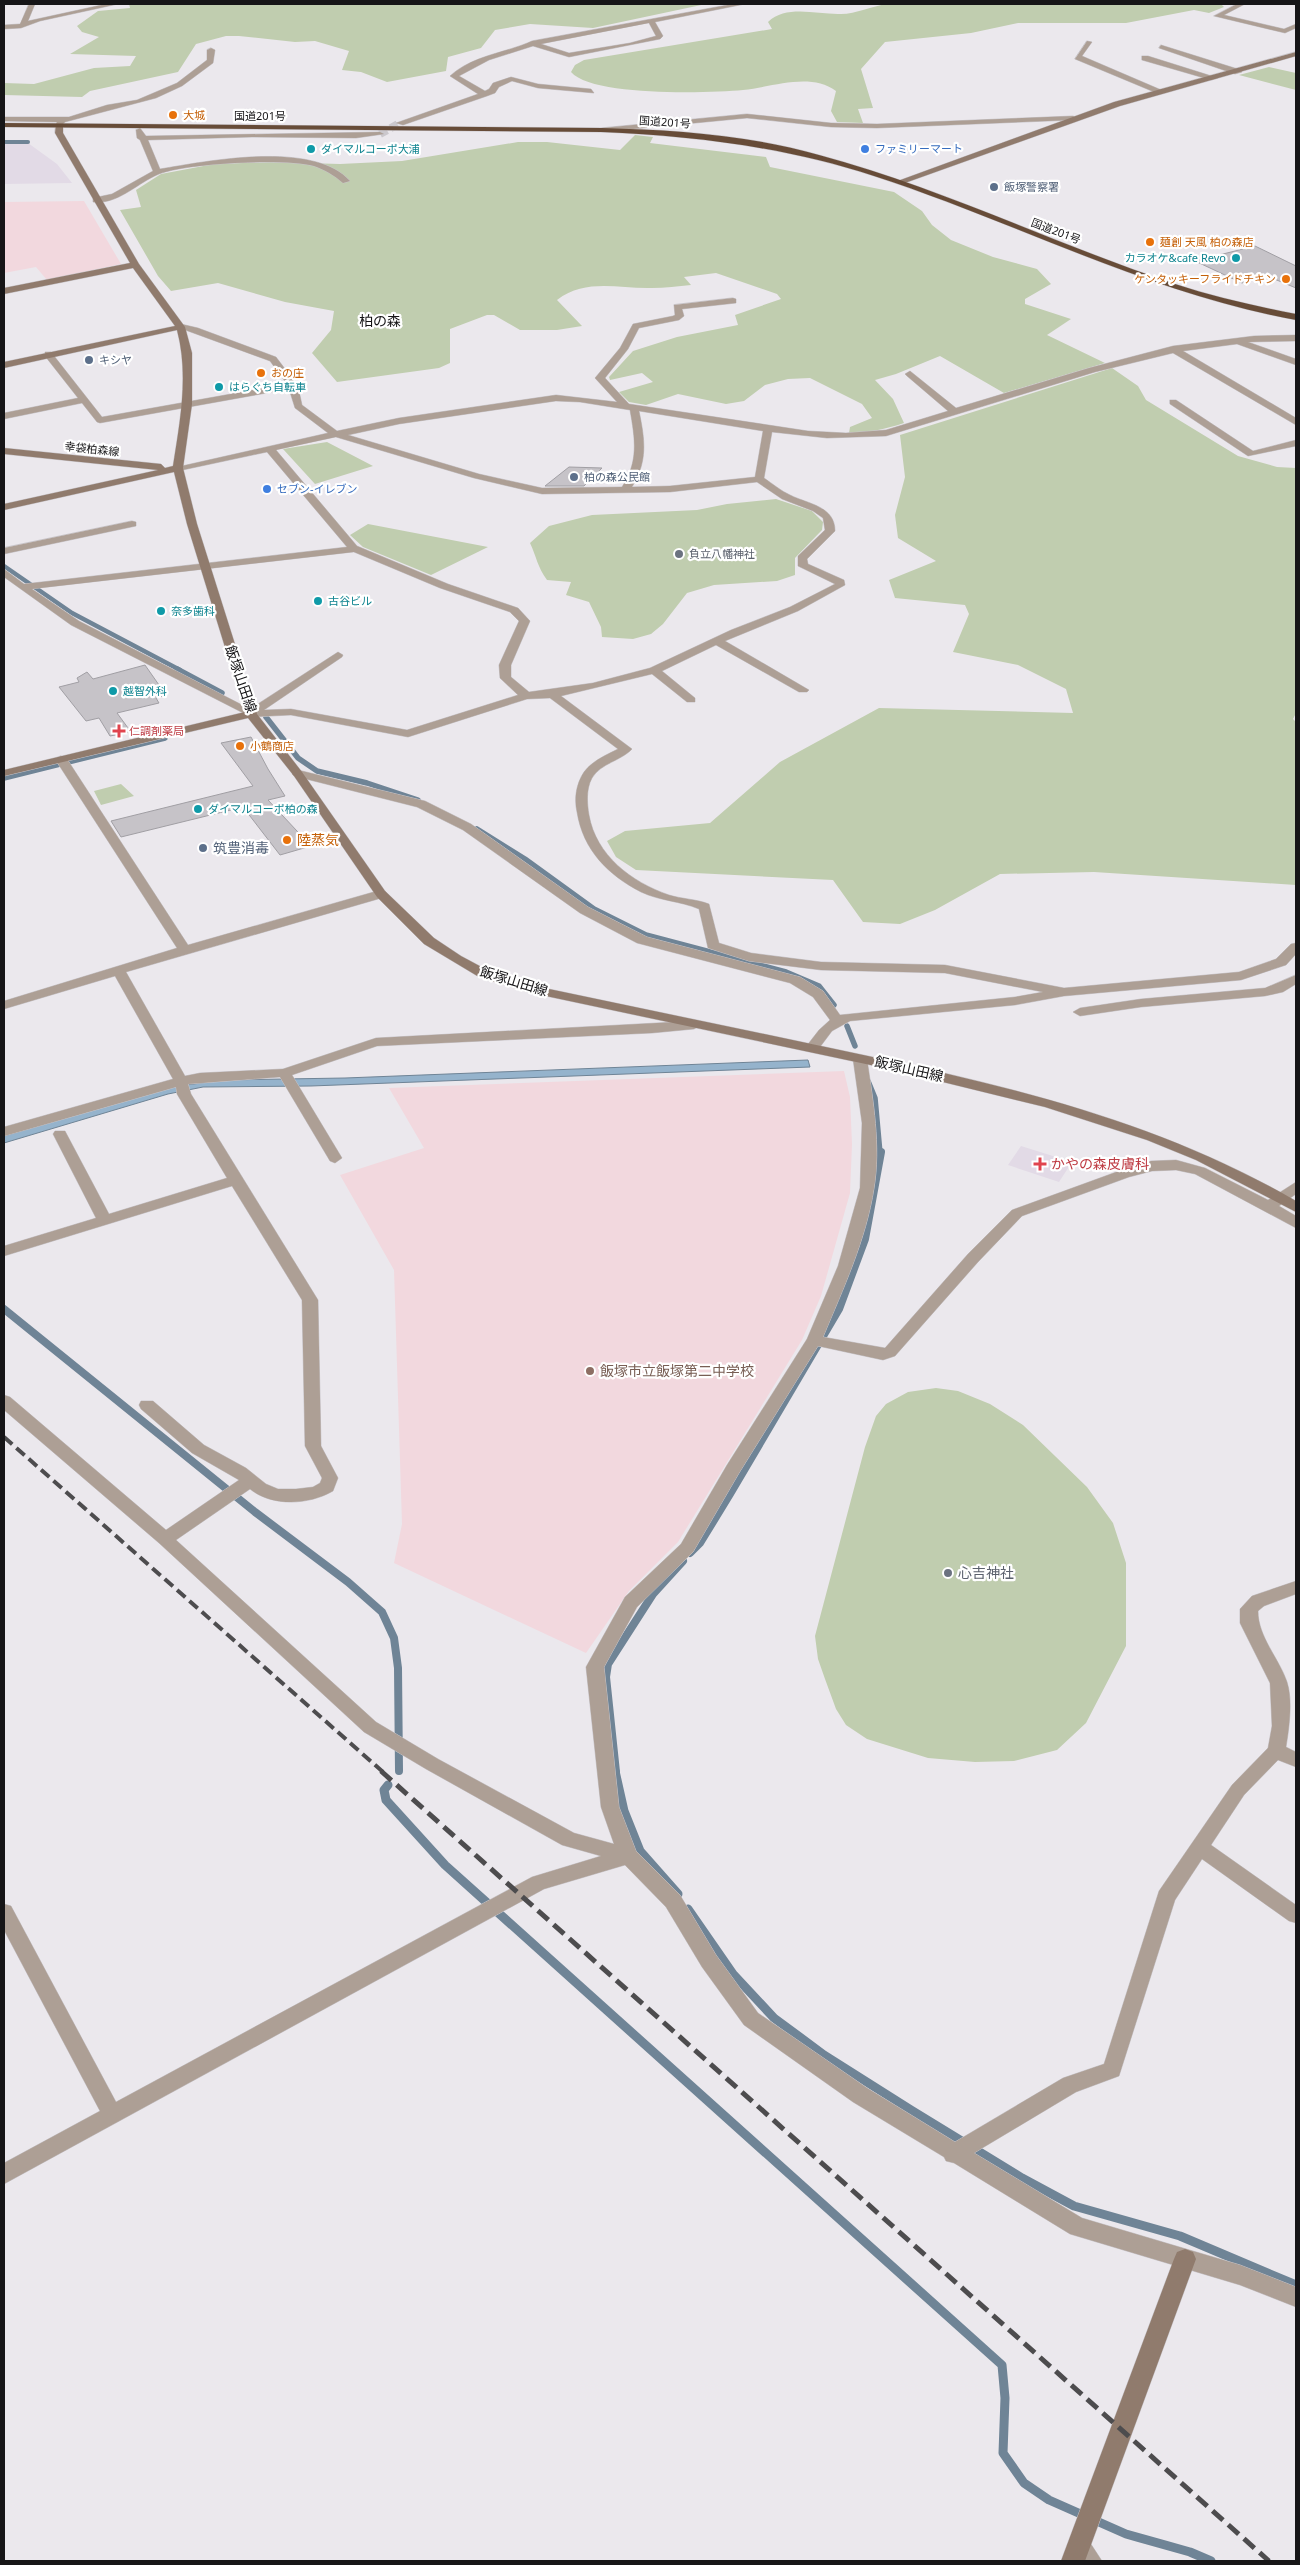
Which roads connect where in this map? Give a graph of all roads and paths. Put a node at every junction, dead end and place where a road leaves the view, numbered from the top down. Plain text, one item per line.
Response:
1 (32, 4) edge
2 (115, 4) edge
3 (742, 4) edge
4 (1242, 4) edge
5 (651, 20) junction
6 (24, 25) junction
7 (1296, 26) edge
8 (4, 27) edge
9 (1090, 42) dead end
10 (532, 43) junction
11 (1161, 47) dead end
12 (211, 50) dead end
13 (1296, 54) edge
14 (1145, 58) dead end
15 (1238, 72) junction
16 (1214, 78) junction
17 (591, 91) dead end
18 (1162, 92) junction
19 (484, 94) junction
20 (1074, 118) junction
21 (4, 119) edge
22 (60, 123) junction
23 (400, 124) tunnel mouth
24 (4, 125) edge
25 (140, 126) junction
26 (602, 130) junction
27 (380, 134) tunnel mouth
28 (141, 138) junction
29 (158, 172) junction
30 (346, 181) dead end
31 (899, 182) junction
32 (96, 200) junction
33 (135, 265) junction
34 (4, 291) edge
35 (733, 301) dead end
36 (1296, 317) edge
37 (181, 327) junction
38 (1296, 338) edge
39 (1235, 341) junction
40 (1173, 349) junction
41 (48, 354) junction
42 (1296, 362) edge
43 (4, 365) edge
44 (910, 374) dead end
45 (293, 386) junction
46 (590, 389) junction
47 (84, 400) junction
48 (1173, 402) dead end
49 (187, 404) junction
50 (630, 407) junction
51 (954, 411) junction
52 (4, 416) edge
53 (1296, 422) edge
54 (768, 429) junction
55 (335, 434) junction
56 (1296, 443) edge
57 (269, 448) junction
58 (4, 451) edge
59 (178, 468) junction
60 (759, 479) junction
61 (625, 490) junction
62 (4, 507) edge
63 (132, 524) dead end
64 (356, 549) junction
65 (4, 551) edge
66 (205, 566) junction
67 (4, 572) edge
68 (22, 587) junction
69 (718, 641) junction
70 (338, 655) dead end
71 (654, 670) junction
72 (803, 690) dead end
73 (552, 694) junction
74 (526, 696) junction
75 (691, 700) dead end
76 (251, 714) junction
77 (61, 759) junction
78 (4, 773) edge
79 (298, 774) junction
80 (381, 894) junction
81 (1296, 947) edge
82 (185, 950) junction
83 (746, 962) junction
84 (1281, 962) junction
85 (118, 970) junction
86 (1296, 970) edge
87 (1296, 979) edge
88 (1064, 992) junction
89 (4, 1006) edge
90 (1080, 1012) dead end
91 (837, 1020) junction
92 (694, 1025) junction
93 (812, 1048) junction
94 (860, 1059) junction
95 (287, 1079) junction
96 (182, 1086) junction
97 (4, 1132) edge
98 (60, 1134) dead end
99 (335, 1158) dead end
100 (235, 1180) junction
101 (1296, 1186) edge
102 (1275, 1202) junction
103 (1296, 1207) edge
104 (105, 1220) junction
105 (1296, 1223) edge
106 (4, 1251) edge
107 (820, 1341) junction
108 (4, 1401) edge
109 (147, 1405) dead end
110 (246, 1483) junction
111 (165, 1539) junction
112 (1296, 1587) edge
113 (1276, 1751) junction
114 (1296, 1760) edge
115 (1200, 1847) junction
116 (628, 1856) junction
117 (4, 1912) edge
118 (1296, 1915) edge
119 (112, 2114) junction
120 (953, 2154) junction
121 (4, 2174) edge
122 (1185, 2259) junction
123 (1296, 2296) edge
124 (1084, 2542) edge

1 - 6 street
2 - 6 street
3 - 5 street
4 - 7 street
5 - 10 street
5 - 10 street
6 - 8 street
9 - 18 street
10 - 19 street
11 - 15 street
12 - 22 street
13 - 15 street
14 - 16 street
15 - 16 street
16 - 18 street
17 - 19 street
18 - 20 street
19 - 23 street
20 - 26 street
20 - 31 street
21 - 22 street
22 - 24 highway, 国道201号
22 - 25 highway, 国道201号
22 - 32 street
25 - 26 highway, 国道201号
25 - 28 street
26 - 31 highway, 国道201号
27 - 28 street
28 - 29 street
29 - 30 street
29 - 32 street
31 - 36 highway, 国道201号
32 - 33 street
33 - 34 street
33 - 37 street
35 - 46 street
37 - 41 street
37 - 45 street
37 - 49 street
38 - 39 street
39 - 40 street
39 - 42 street
40 - 51 street
40 - 53 street
41 - 43 street
41 - 47 street
44 - 51 street
45 - 49 street
45 - 55 street
46 - 50 street
46 - 50 street
46 - 55 street
47 - 49 street
47 - 52 street
48 - 56 street
49 - 59 street
50 - 54 street
50 - 61 street
51 - 54 street
54 - 60 street
55 - 57 street
55 - 61 street
57 - 59 street
57 - 64 street
58 - 59 street, 幸袋柏森線
59 - 62 street
59 - 66 street, 飯塚山田線
60 - 61 street
60 - 69 street
63 - 65 street
64 - 66 street
64 - 74 street
66 - 68 street
66 - 76 street, 飯塚山田線
67 - 68 street
68 - 76 street
69 - 71 street
69 - 72 street
70 - 76 street
71 - 73 street
71 - 75 street
73 - 74 street
73 - 83 street
74 - 76 street
76 - 77 street
76 - 79 street, 飯塚山田線
77 - 78 street
77 - 82 street
79 - 80 street, 飯塚山田線
79 - 83 street
80 - 82 street
80 - 92 street, 飯塚山田線
81 - 84 street
82 - 85 street
83 - 88 street
83 - 91 street
84 - 86 street
84 - 88 street
85 - 89 street
85 - 96 street
87 - 90 street
88 - 91 street
91 - 93 street
92 - 93 street, 飯塚山田線
92 - 95 street
93 - 94 street, 飯塚山田線
94 - 102 street, 飯塚山田線
94 - 107 street
95 - 96 street
95 - 99 street
96 - 97 street
96 - 100 street
98 - 104 street
100 - 104 street
100 - 110 street
101 - 102 street
102 - 103 street, 飯塚山田線
102 - 105 street
102 - 107 street
104 - 106 street
107 - 116 street
108 - 111 street
109 - 110 street
110 - 111 street
111 - 116 street
112 - 113 street
113 - 114 street
113 - 115 street
115 - 118 street
115 - 120 street
116 - 119 street
116 - 120 street
117 - 119 street
119 - 121 street
120 - 122 street
122 - 123 street
122 - 124 street

